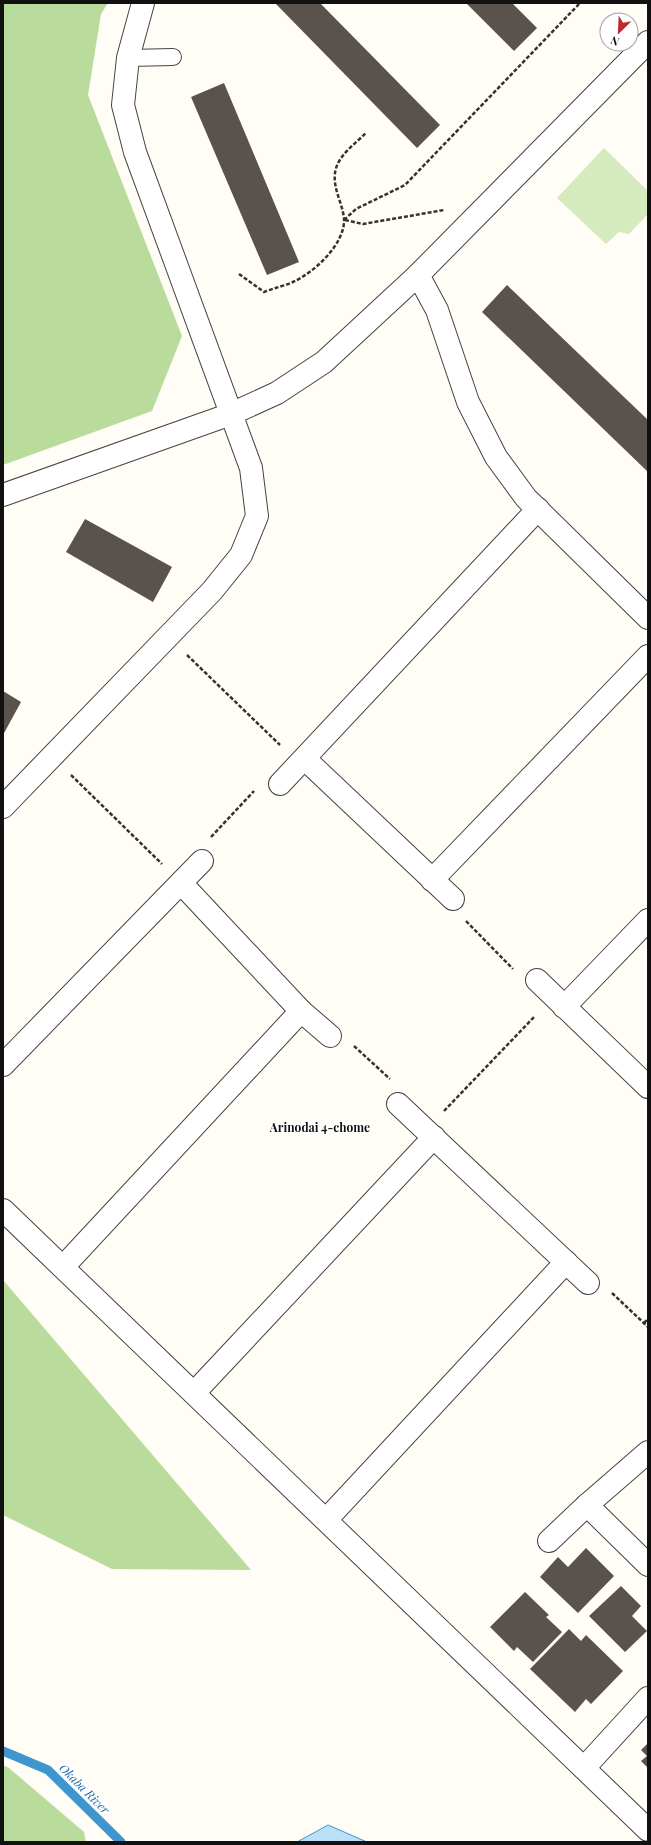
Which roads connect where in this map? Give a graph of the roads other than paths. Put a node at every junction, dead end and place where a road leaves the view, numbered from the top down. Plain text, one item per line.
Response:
1 (143, 3) edge
2 (648, 42) edge
3 (173, 57) dead end
4 (128, 58) junction
5 (418, 275) junction
6 (230, 414) junction
7 (3, 495) edge
8 (538, 509) junction
9 (648, 618) edge
10 (648, 656) edge
11 (305, 759) junction
12 (280, 784) road end
13 (3, 807) edge
14 (202, 862) road end
15 (432, 880) junction
16 (181, 884) junction
17 (453, 899) road end
18 (648, 920) edge
19 (538, 980) road end
20 (559, 1002) junction
21 (301, 1011) junction
22 (330, 1036) road end
23 (3, 1066) edge
24 (648, 1087) edge
25 (398, 1104) road end
26 (430, 1134) junction
27 (3, 1210) edge
28 (566, 1262) junction
29 (63, 1267) junction
30 (588, 1283) road end
31 (194, 1393) junction
32 (648, 1452) edge
33 (587, 1505) junction
34 (326, 1520) junction
35 (549, 1541) dead end
36 (648, 1565) edge
37 (648, 1698) edge
38 (584, 1768) junction
39 (648, 1830) edge

1 - 4 street
2 - 5 street
3 - 4 lane
4 - 6 street
5 - 6 street
5 - 8 street
6 - 7 street
6 - 13 street
8 - 9 street
8 - 11 street
10 - 15 street
11 - 12 street
11 - 15 street
14 - 16 street
15 - 17 street
16 - 21 street
16 - 23 street
18 - 20 street
19 - 20 street
20 - 24 street
21 - 22 street
21 - 29 street
25 - 26 street
26 - 28 street
26 - 31 street
27 - 29 street
28 - 30 street
28 - 34 street
29 - 31 street
31 - 34 street
32 - 33 street
33 - 35 street
33 - 36 street
34 - 38 street
37 - 38 street
38 - 39 street

